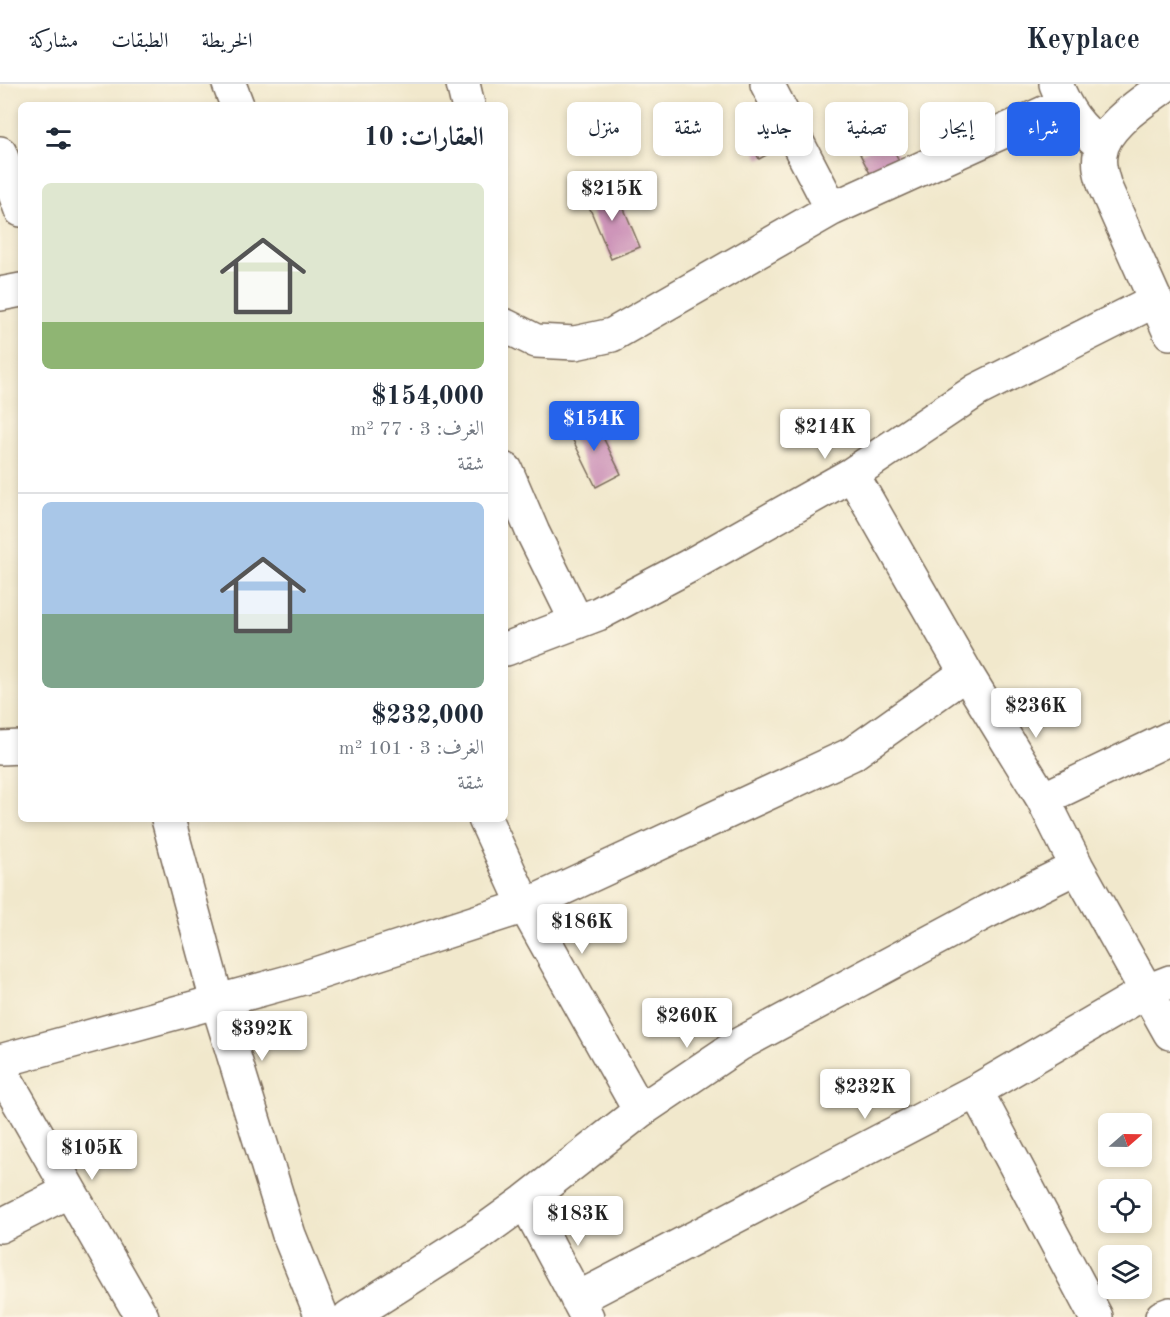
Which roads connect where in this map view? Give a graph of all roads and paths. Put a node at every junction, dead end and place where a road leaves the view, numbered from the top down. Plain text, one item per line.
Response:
1 (229, 84) edge
2 (463, 84) edge
3 (767, 84) edge
4 (1167, 84) edge
5 (1060, 94) edge
6 (236, 102) edge
7 (467, 102) edge
8 (1102, 146) junction
9 (0, 153) edge
10 (18, 202) edge
11 (832, 209) junction
12 (18, 291) edge
13 (0, 294) edge
14 (1156, 300) junction
15 (508, 327) edge
16 (1170, 333) edge
17 (852, 474) junction
18 (508, 476) edge
19 (577, 622) junction
20 (508, 648) edge
21 (966, 673) junction
22 (1170, 738) edge
23 (18, 747) edge
24 (0, 748) edge
25 (1043, 799) junction
26 (169, 822) edge
27 (486, 822) edge
28 (1077, 867) junction
29 (525, 906) junction
30 (1158, 986) edge
31 (217, 1001) junction
32 (1170, 1033) edge
33 (0, 1060) edge
34 (0, 1069) edge
35 (976, 1091) junction
36 (640, 1112) junction
37 (69, 1191) junction
38 (525, 1201) junction
39 (0, 1226) edge
40 (582, 1308) edge
41 (1170, 1314) edge
42 (142, 1317) edge
43 (322, 1317) edge
44 (349, 1317) edge
45 (1096, 1317) edge
46 (1162, 1317) edge

1 - 6 street
2 - 7 street
3 - 11 street
4 - 8 street
5 - 8 street
5 - 11 street
8 - 14 street
9 - 10 street
11 - 15 street
12 - 13 street
14 - 16 street
14 - 17 street
17 - 19 street
17 - 21 street
18 - 19 street
19 - 20 street
21 - 25 street
21 - 29 street
22 - 25 street
23 - 24 street
25 - 28 street
26 - 31 street
27 - 29 street
28 - 30 street
28 - 36 street
29 - 31 street
29 - 36 street
30 - 32 street
30 - 35 street
31 - 33 street
31 - 43 street
34 - 37 street
35 - 40 street
35 - 45 street
36 - 38 street
37 - 39 street
37 - 42 street
38 - 40 street
38 - 44 street
41 - 46 street

